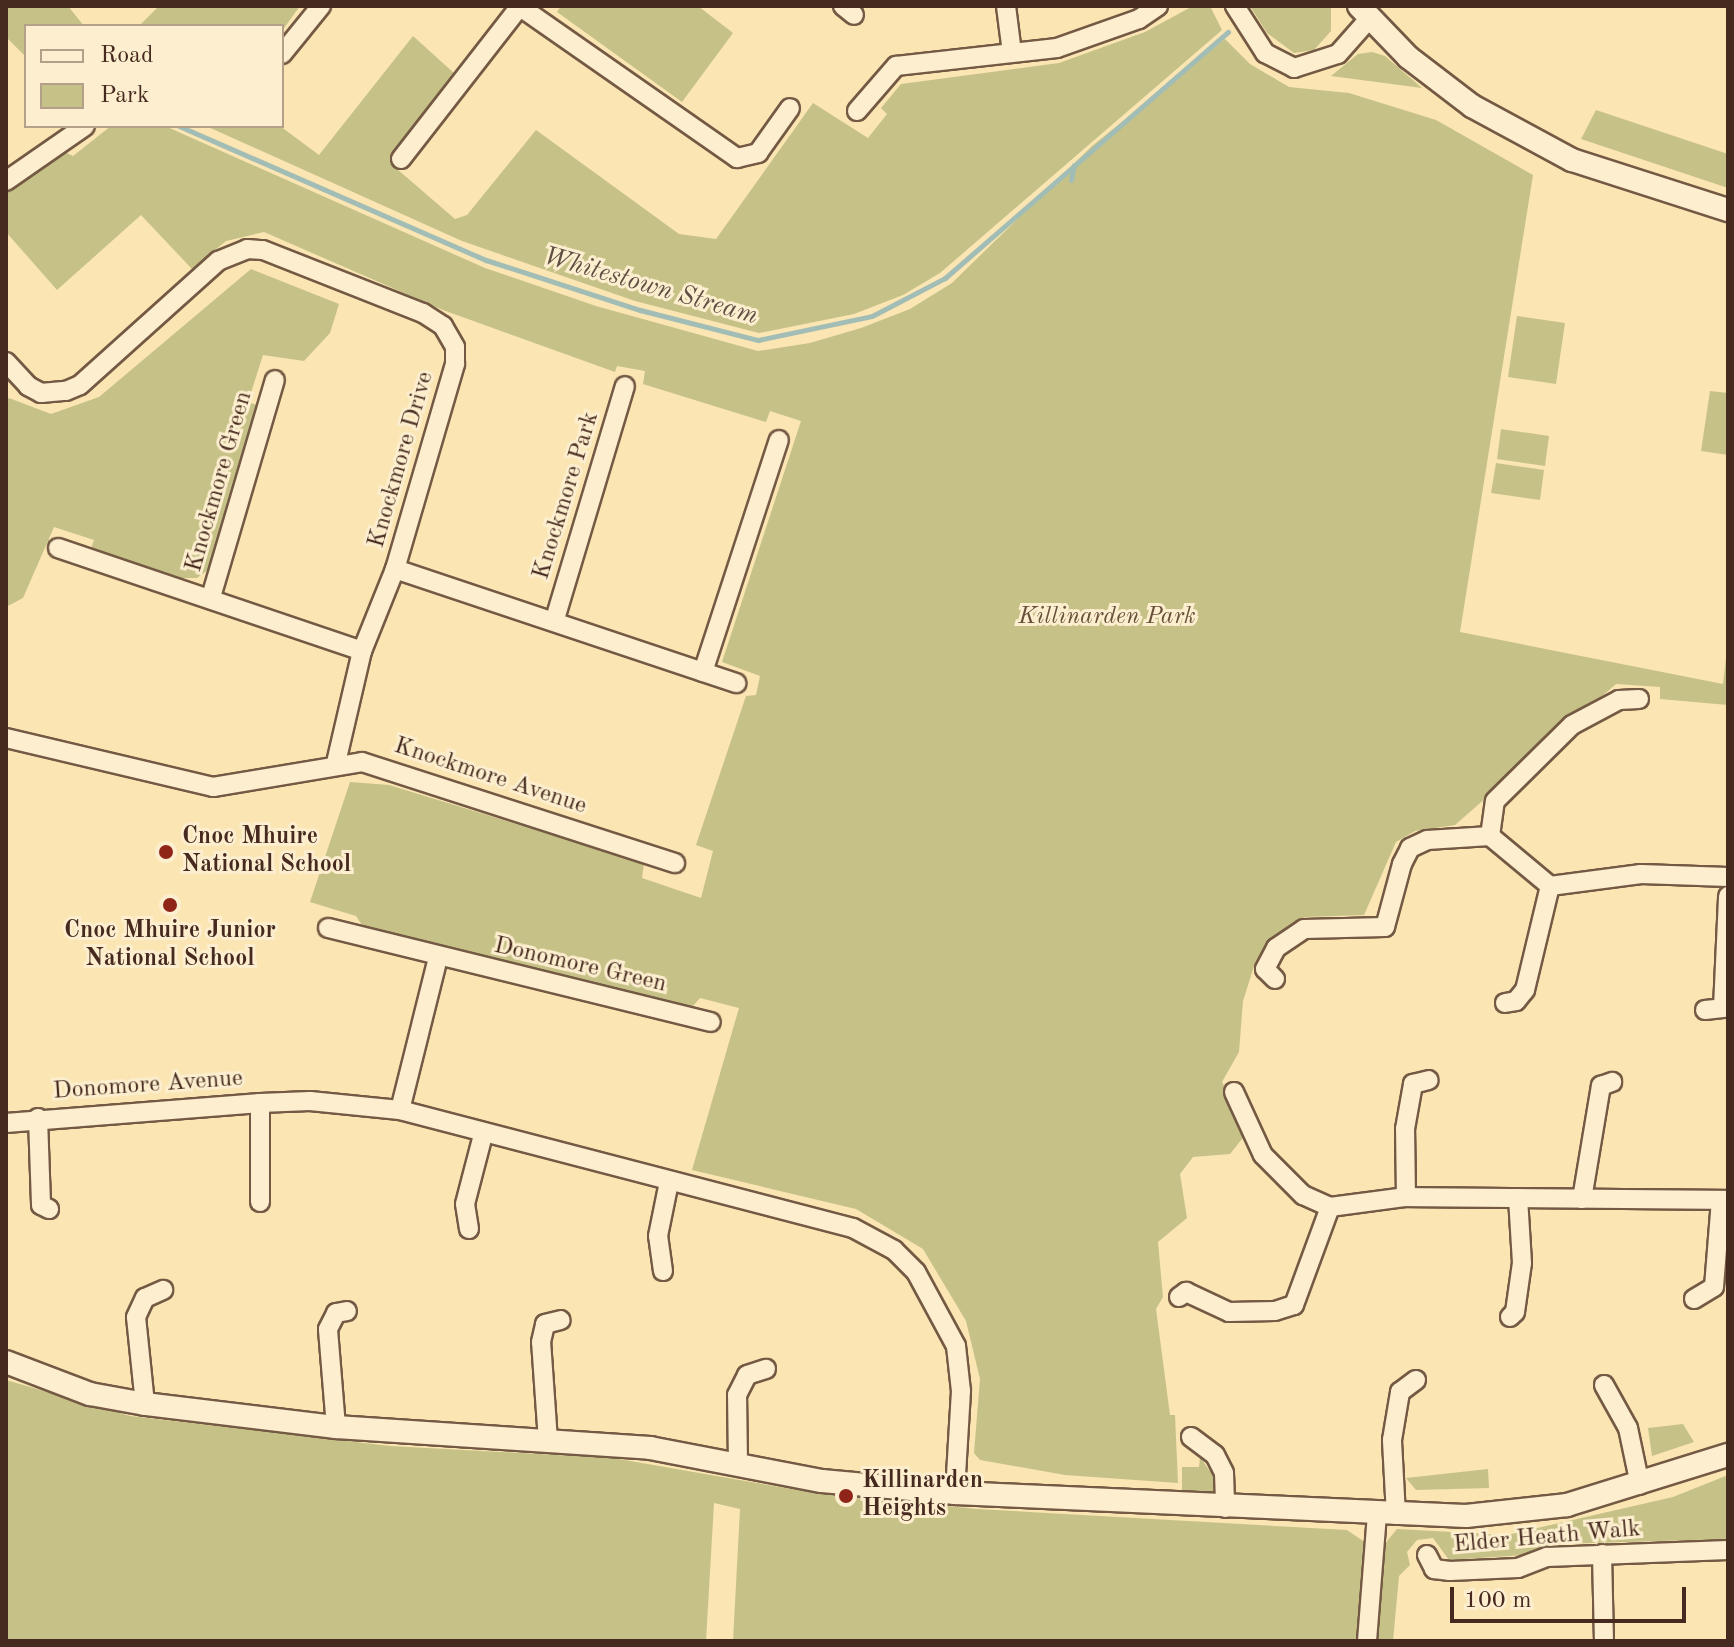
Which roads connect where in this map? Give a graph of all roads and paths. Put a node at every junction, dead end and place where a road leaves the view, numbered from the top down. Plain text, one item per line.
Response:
1 (321, 6) edge
2 (519, 6) edge
3 (1006, 6) edge
4 (1158, 6) edge
5 (1236, 7) edge
6 (1364, 12) edge
7 (1138, 13) edge
8 (284, 52) edge
9 (1012, 53) junction
10 (790, 108) dead end
11 (857, 111) dead end
12 (82, 128) edge
13 (401, 159) dead end
14 (6, 181) edge
15 (1728, 210) edge
16 (6, 362) edge
17 (275, 380) dead end
18 (625, 386) dead end
19 (779, 440) dead end
20 (58, 548) dead end
21 (395, 569) junction
22 (211, 597) junction
23 (555, 619) junction
24 (362, 651) junction
25 (703, 672) junction
26 (736, 683) dead end
27 (1639, 699) dead end
28 (6, 738) edge
29 (336, 763) junction
30 (1490, 836) junction
31 (675, 863) dead end
32 (1728, 877) edge
33 (1550, 886) junction
34 (1728, 896) edge
35 (328, 928) dead end
36 (438, 958) junction
37 (1275, 979) dead end
38 (1505, 1003) dead end
39 (1705, 1010) dead end
40 (711, 1022) dead end
41 (1429, 1080) dead end
42 (1612, 1082) dead end
43 (1234, 1092) dead end
44 (260, 1103) junction
45 (400, 1110) junction
46 (38, 1118) junction
47 (6, 1123) edge
48 (483, 1135) junction
49 (669, 1182) junction
50 (1406, 1197) junction
51 (1518, 1198) junction
52 (1582, 1199) junction
53 (1725, 1200) edge
54 (260, 1202) dead end
55 (1330, 1207) junction
56 (49, 1209) dead end
57 (469, 1229) dead end
58 (663, 1271) dead end
59 (163, 1290) dead end
60 (1179, 1297) dead end
61 (1694, 1299) dead end
62 (347, 1311) dead end
63 (1510, 1317) dead end
64 (561, 1320) dead end
65 (6, 1362) edge
66 (766, 1369) dead end
67 (1416, 1380) dead end
68 (1604, 1385) dead end
69 (145, 1404) junction
70 (336, 1427) junction
71 (1191, 1437) dead end
72 (548, 1441) junction
73 (1728, 1455) edge
74 (738, 1464) junction
75 (1640, 1485) junction
76 (955, 1493) junction
77 (1225, 1508) junction
78 (1386, 1515) junction
79 (1728, 1550) edge
80 (1602, 1554) junction
81 (1427, 1555) dead end
82 (1367, 1641) edge
83 (1604, 1641) edge

1 - 8 street
2 - 10 street
2 - 13 street
3 - 9 street
4 - 7 street
5 - 6 street
6 - 15 street
7 - 9 street
9 - 11 street
12 - 14 street
16 - 21 street, Knockmore Drive
17 - 22 street, Knockmore Green
18 - 23 street, Knockmore Park
19 - 25 street
20 - 22 street, Knockmore Green
21 - 23 street, Knockmore Park
21 - 24 street, Knockmore Drive
22 - 24 street, Knockmore Green
23 - 25 street, Knockmore Park
24 - 29 street, Knockmore Drive
25 - 26 street, Knockmore Park
27 - 30 street
28 - 29 street, Knockmore Avenue
29 - 31 street, Knockmore Avenue
30 - 33 street
30 - 37 street
32 - 33 street
33 - 38 street
34 - 39 street
35 - 36 street, Donomore Green
36 - 40 street, Donomore Green
36 - 45 street
41 - 50 street
42 - 52 street
43 - 55 street
44 - 45 street, Donomore Avenue
44 - 46 street, Donomore Avenue
44 - 54 street, Donomore Avenue
45 - 48 street, Donomore Avenue
46 - 47 street, Donomore Avenue
46 - 56 street, Donomore Avenue
48 - 49 street, Donomore Avenue
48 - 57 street
49 - 58 street
49 - 76 street, Donomore Avenue
50 - 51 street
50 - 55 street
51 - 52 street
51 - 63 street
52 - 53 street
53 - 61 street
55 - 60 street
59 - 69 street
62 - 70 street
64 - 72 street
65 - 69 street
66 - 74 street
67 - 78 street
68 - 75 street
69 - 70 street
70 - 72 street
71 - 77 street
72 - 74 street
73 - 75 street
74 - 76 street
75 - 78 street
76 - 77 street
77 - 78 street
78 - 82 street
79 - 80 street, Elder Heath Walk
80 - 81 street, Elder Heath Walk
80 - 83 street

